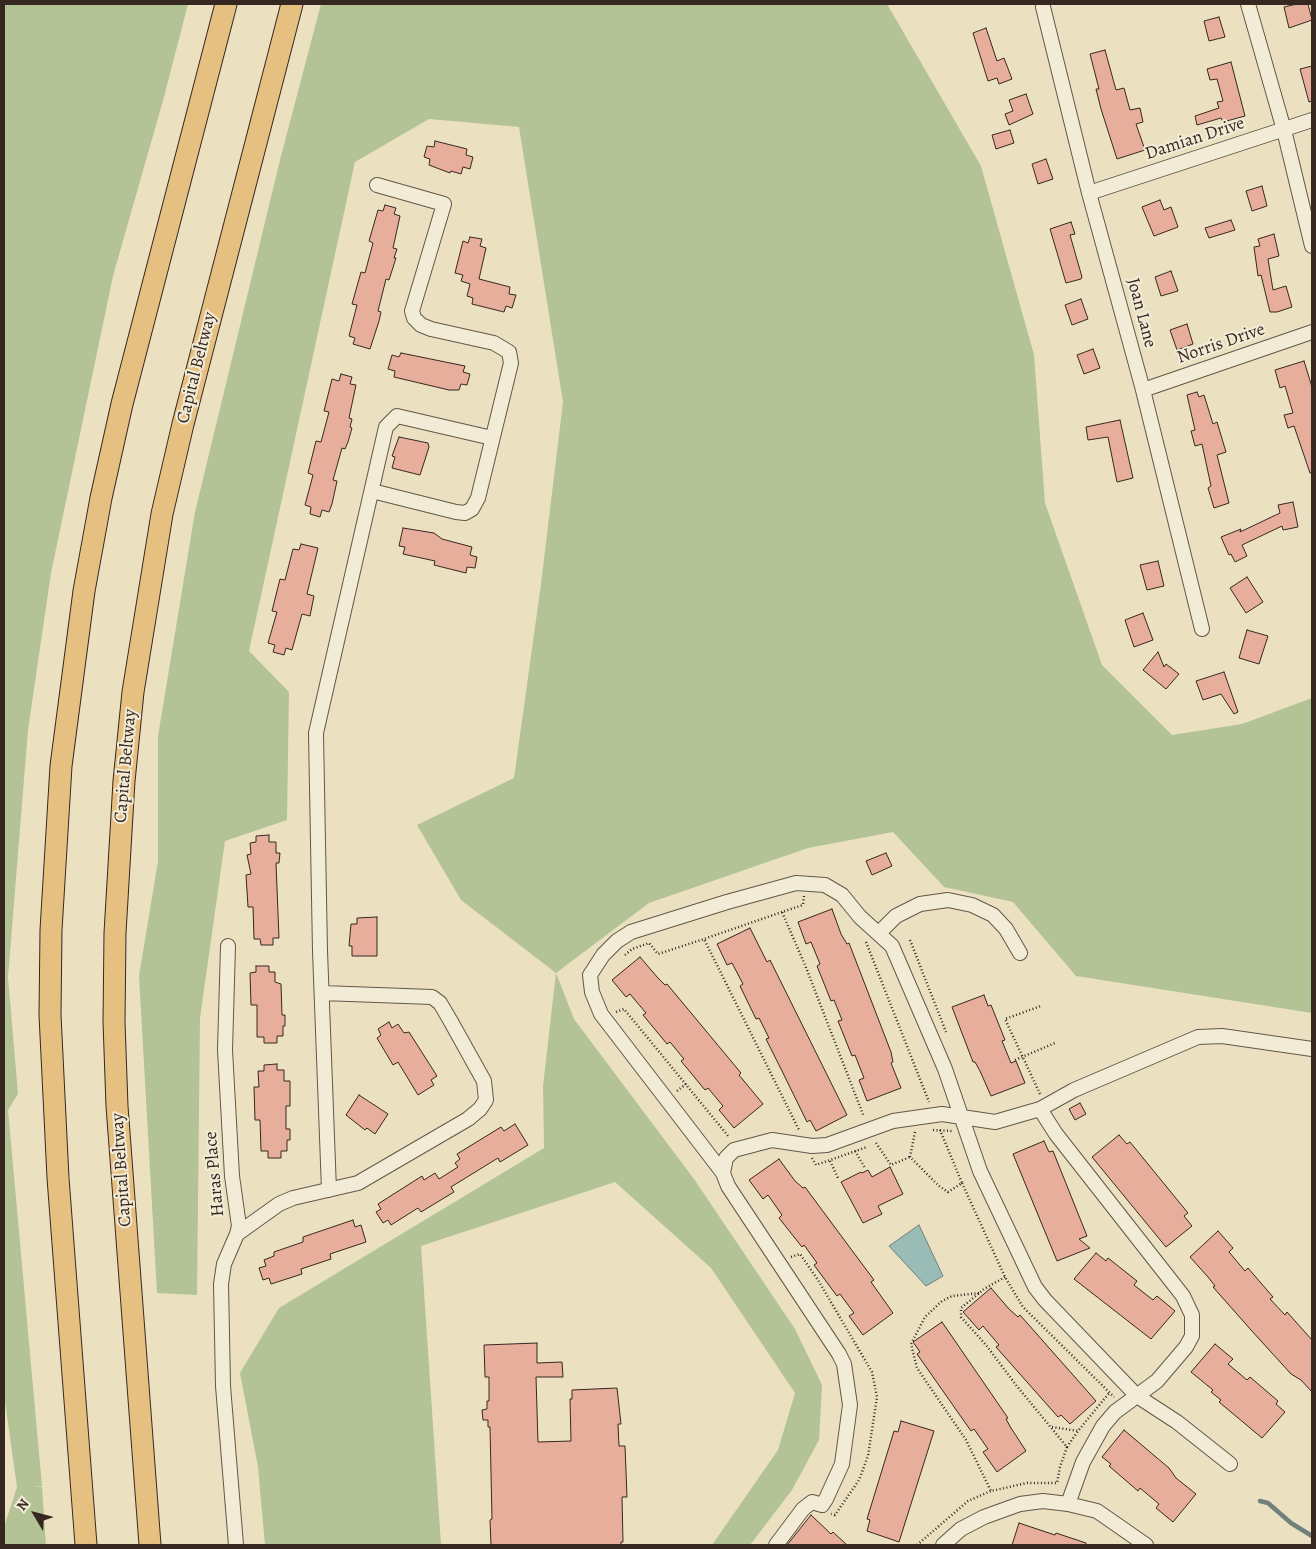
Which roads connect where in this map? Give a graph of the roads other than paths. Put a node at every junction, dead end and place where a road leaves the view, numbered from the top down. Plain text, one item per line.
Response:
1 (226, 4) edge
2 (292, 4) edge
3 (1248, 4) edge
4 (1043, 7) dead end
5 (1312, 120) edge
6 (1284, 130) junction
7 (377, 185) dead end
8 (1089, 193) junction
9 (1312, 246) edge
10 (1312, 332) edge
11 (1143, 390) junction
12 (492, 438) junction
13 (372, 491) junction
14 (1202, 629) dead end
15 (879, 933) junction
16 (228, 946) dead end
17 (1020, 953) dead end
18 (322, 993) junction
19 (1312, 1049) edge
20 (1040, 1109) junction
21 (961, 1116) junction
22 (723, 1173) junction
23 (329, 1190) junction
24 (238, 1234) junction
25 (67, 1302) junction
26 (1137, 1396) junction
27 (1230, 1464) dead end
28 (1068, 1504) junction
29 (75, 1545) edge
30 (86, 1545) edge
31 (150, 1545) edge
32 (236, 1545) edge
33 (776, 1545) edge
34 (942, 1545) edge
35 (1146, 1545) edge

1 - 25 highway
2 - 31 highway, Capital Beltway
3 - 6 street
4 - 8 street, Joan Lane
5 - 6 street, Damian Drive
6 - 8 street, Damian Drive
6 - 9 street
7 - 12 street
8 - 11 street, Joan Lane
10 - 11 street, Norris Drive
11 - 14 street, Joan Lane
12 - 13 street
12 - 13 street
13 - 18 street
15 - 17 street
15 - 21 street
15 - 22 street
16 - 24 street, Haras Place
18 - 23 street
18 - 23 street
19 - 20 street
20 - 21 street
20 - 26 street
21 - 22 street
21 - 26 street
22 - 33 street
23 - 24 street
24 - 32 street, Haras Place
25 - 29 highway
25 - 30 highway
26 - 27 street
26 - 28 street
28 - 34 street
28 - 35 street

